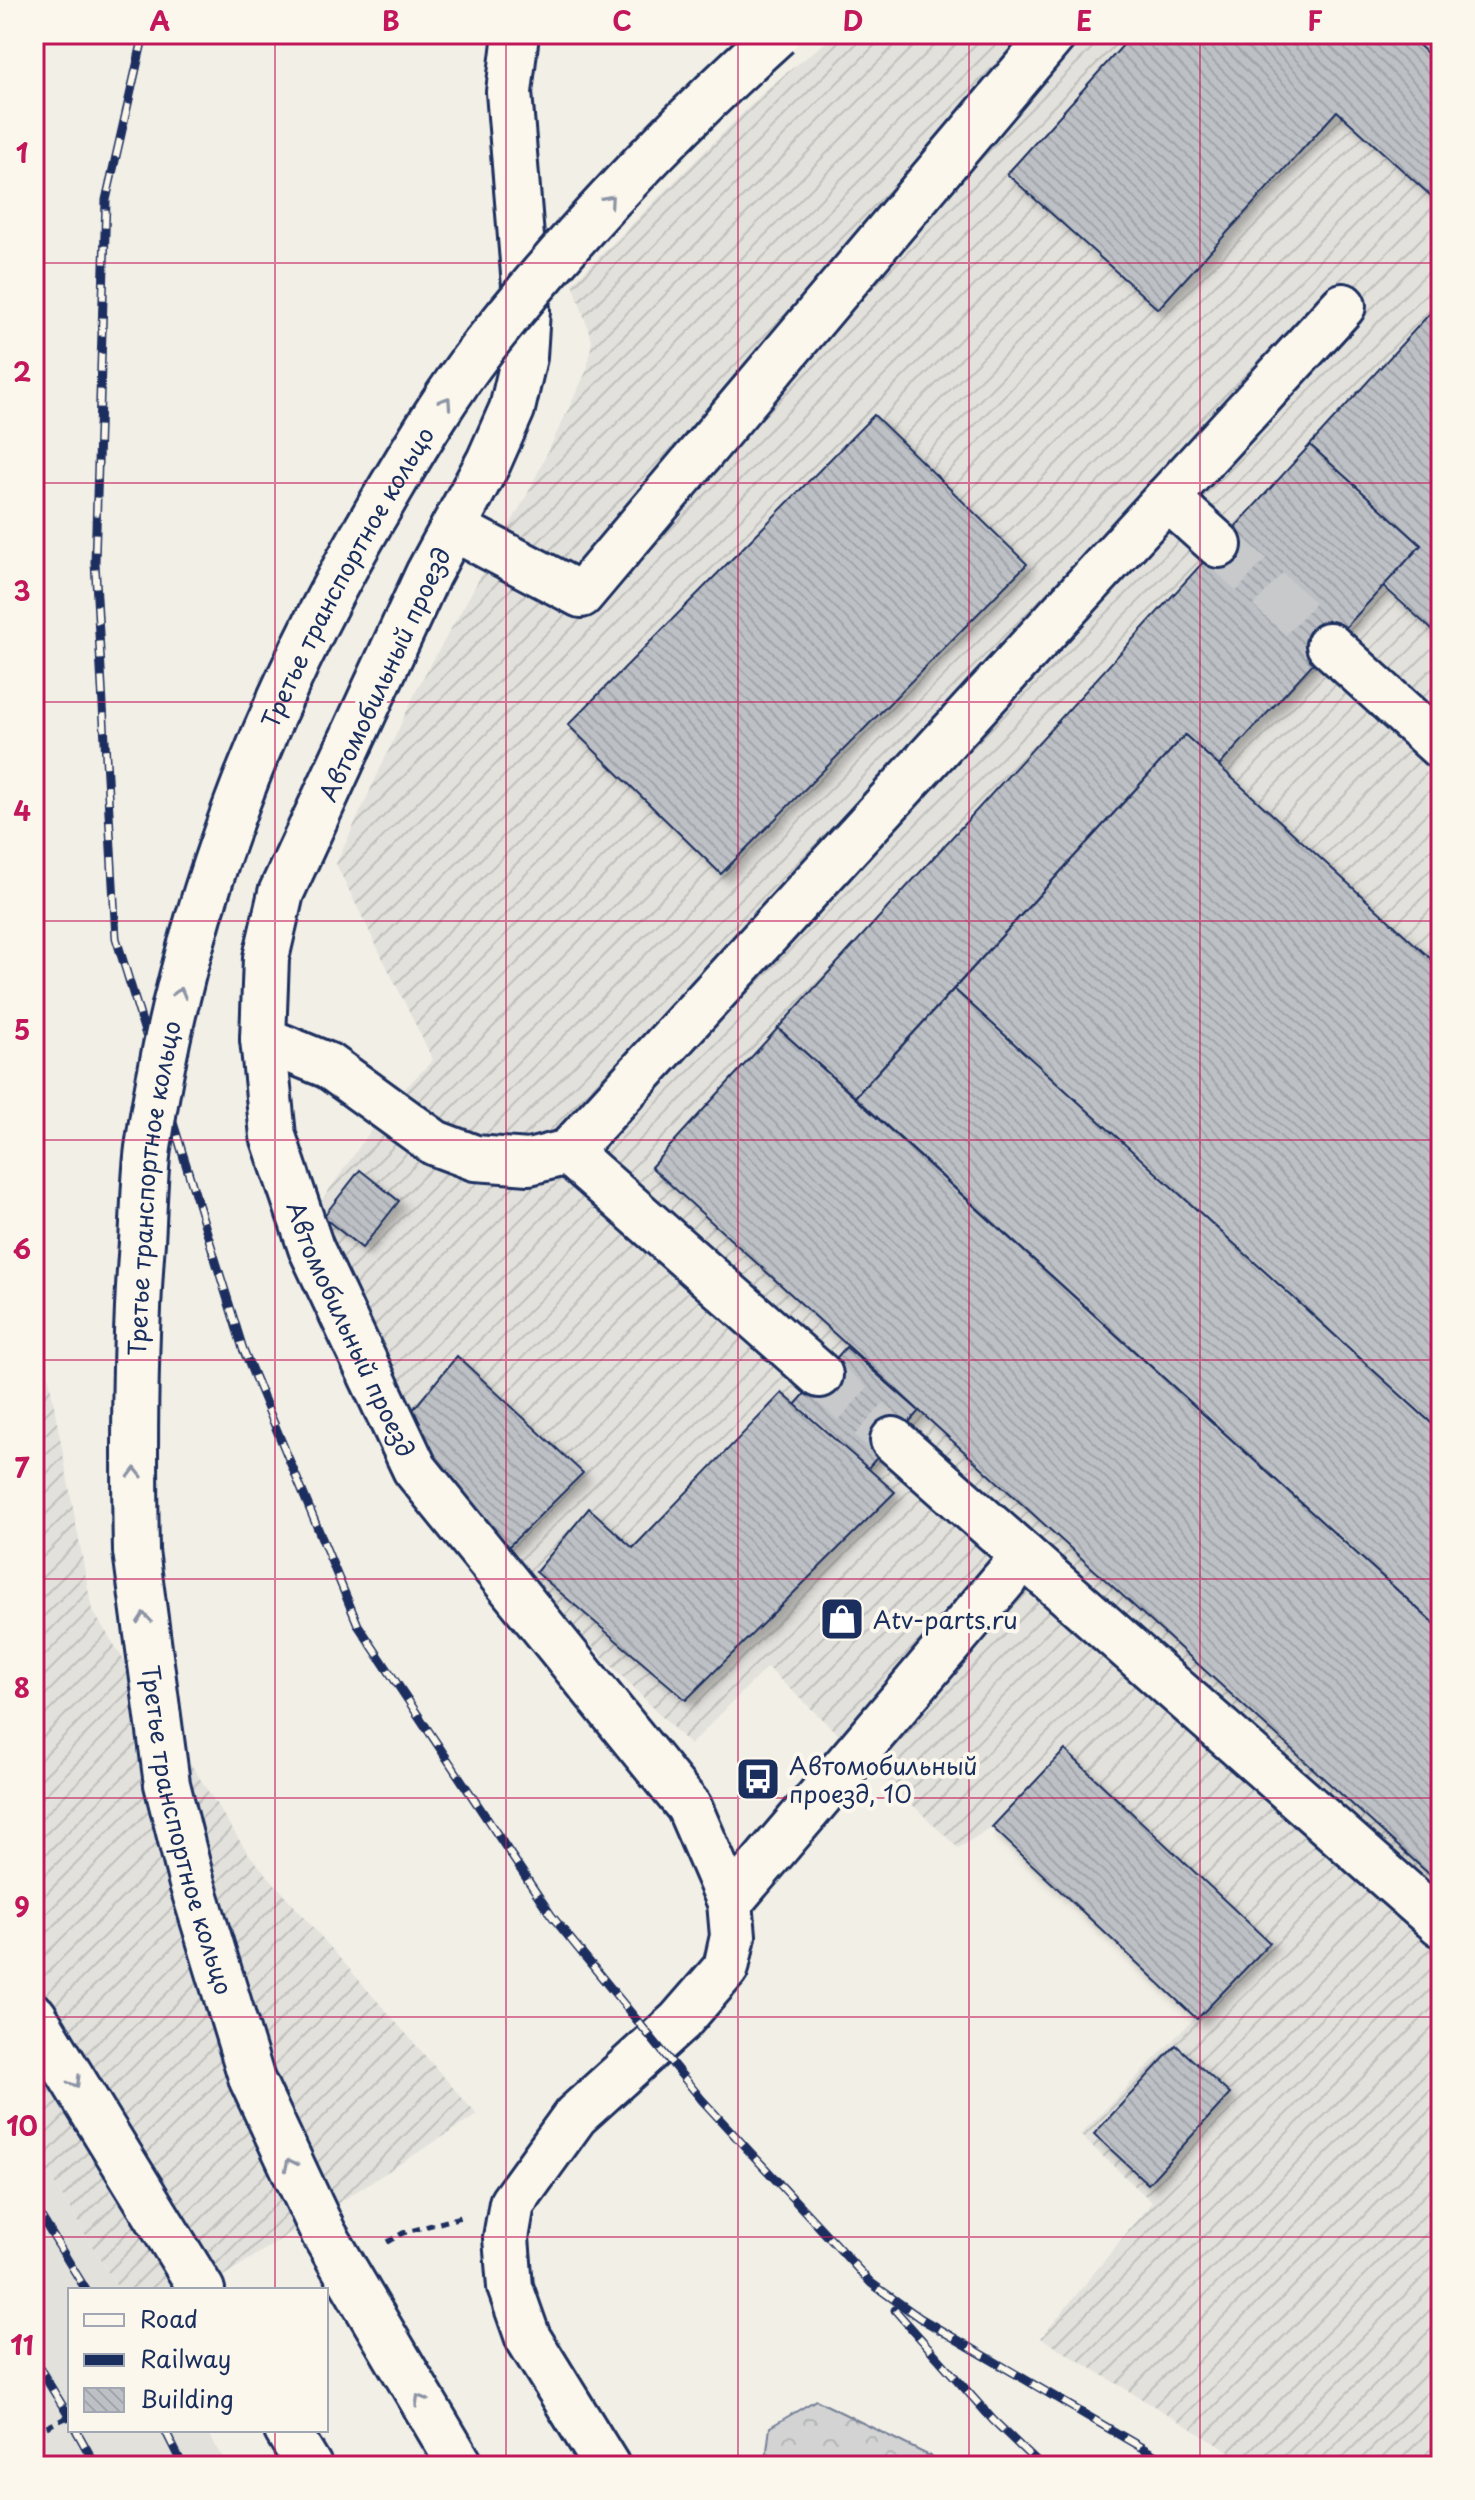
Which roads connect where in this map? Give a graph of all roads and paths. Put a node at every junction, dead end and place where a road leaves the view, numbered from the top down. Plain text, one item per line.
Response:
1 (516, 34) edge
2 (777, 34) edge
3 (1054, 34) edge
4 (1343, 306) dead end
5 (1167, 498) junction
6 (453, 528) junction
7 (1219, 545) tunnel mouth
8 (1329, 645) tunnel mouth
9 (1441, 747) edge
10 (263, 1039) junction
11 (568, 1152) junction
12 (820, 1375) tunnel mouth
13 (893, 1440) tunnel mouth
14 (1024, 1556) junction
15 (730, 1902) junction
16 (1441, 1924) edge
17 (34, 2016) edge
18 (512, 2203) junction
19 (378, 2247) dead end
20 (201, 2288) edge
21 (68, 2417) edge
22 (288, 2432) edge
23 (34, 2433) edge
24 (309, 2466) edge
25 (461, 2466) edge
26 (607, 2466) edge

1 - 6 main road, Автомобильный проезд
25 -> 2 main road, Третье транспортное кольцо, bridge
3 - 6 main road
4 - 5 main road
5 - 7 main road
5 - 11 main road
6 - 10 main road, Автомобильный проезд
8 - 9 main road
10 - 11 main road
10 - 15 main road, Автомобильный проезд
11 - 12 main road
13 - 14 main road
14 - 15 main road
14 - 16 main road
15 - 18 main road, Автомобильный проезд
17 -> 20 main road
18 - 19 path
18 - 26 main road, Автомобильный проезд
21 - 23 path
22 - 24 main road

